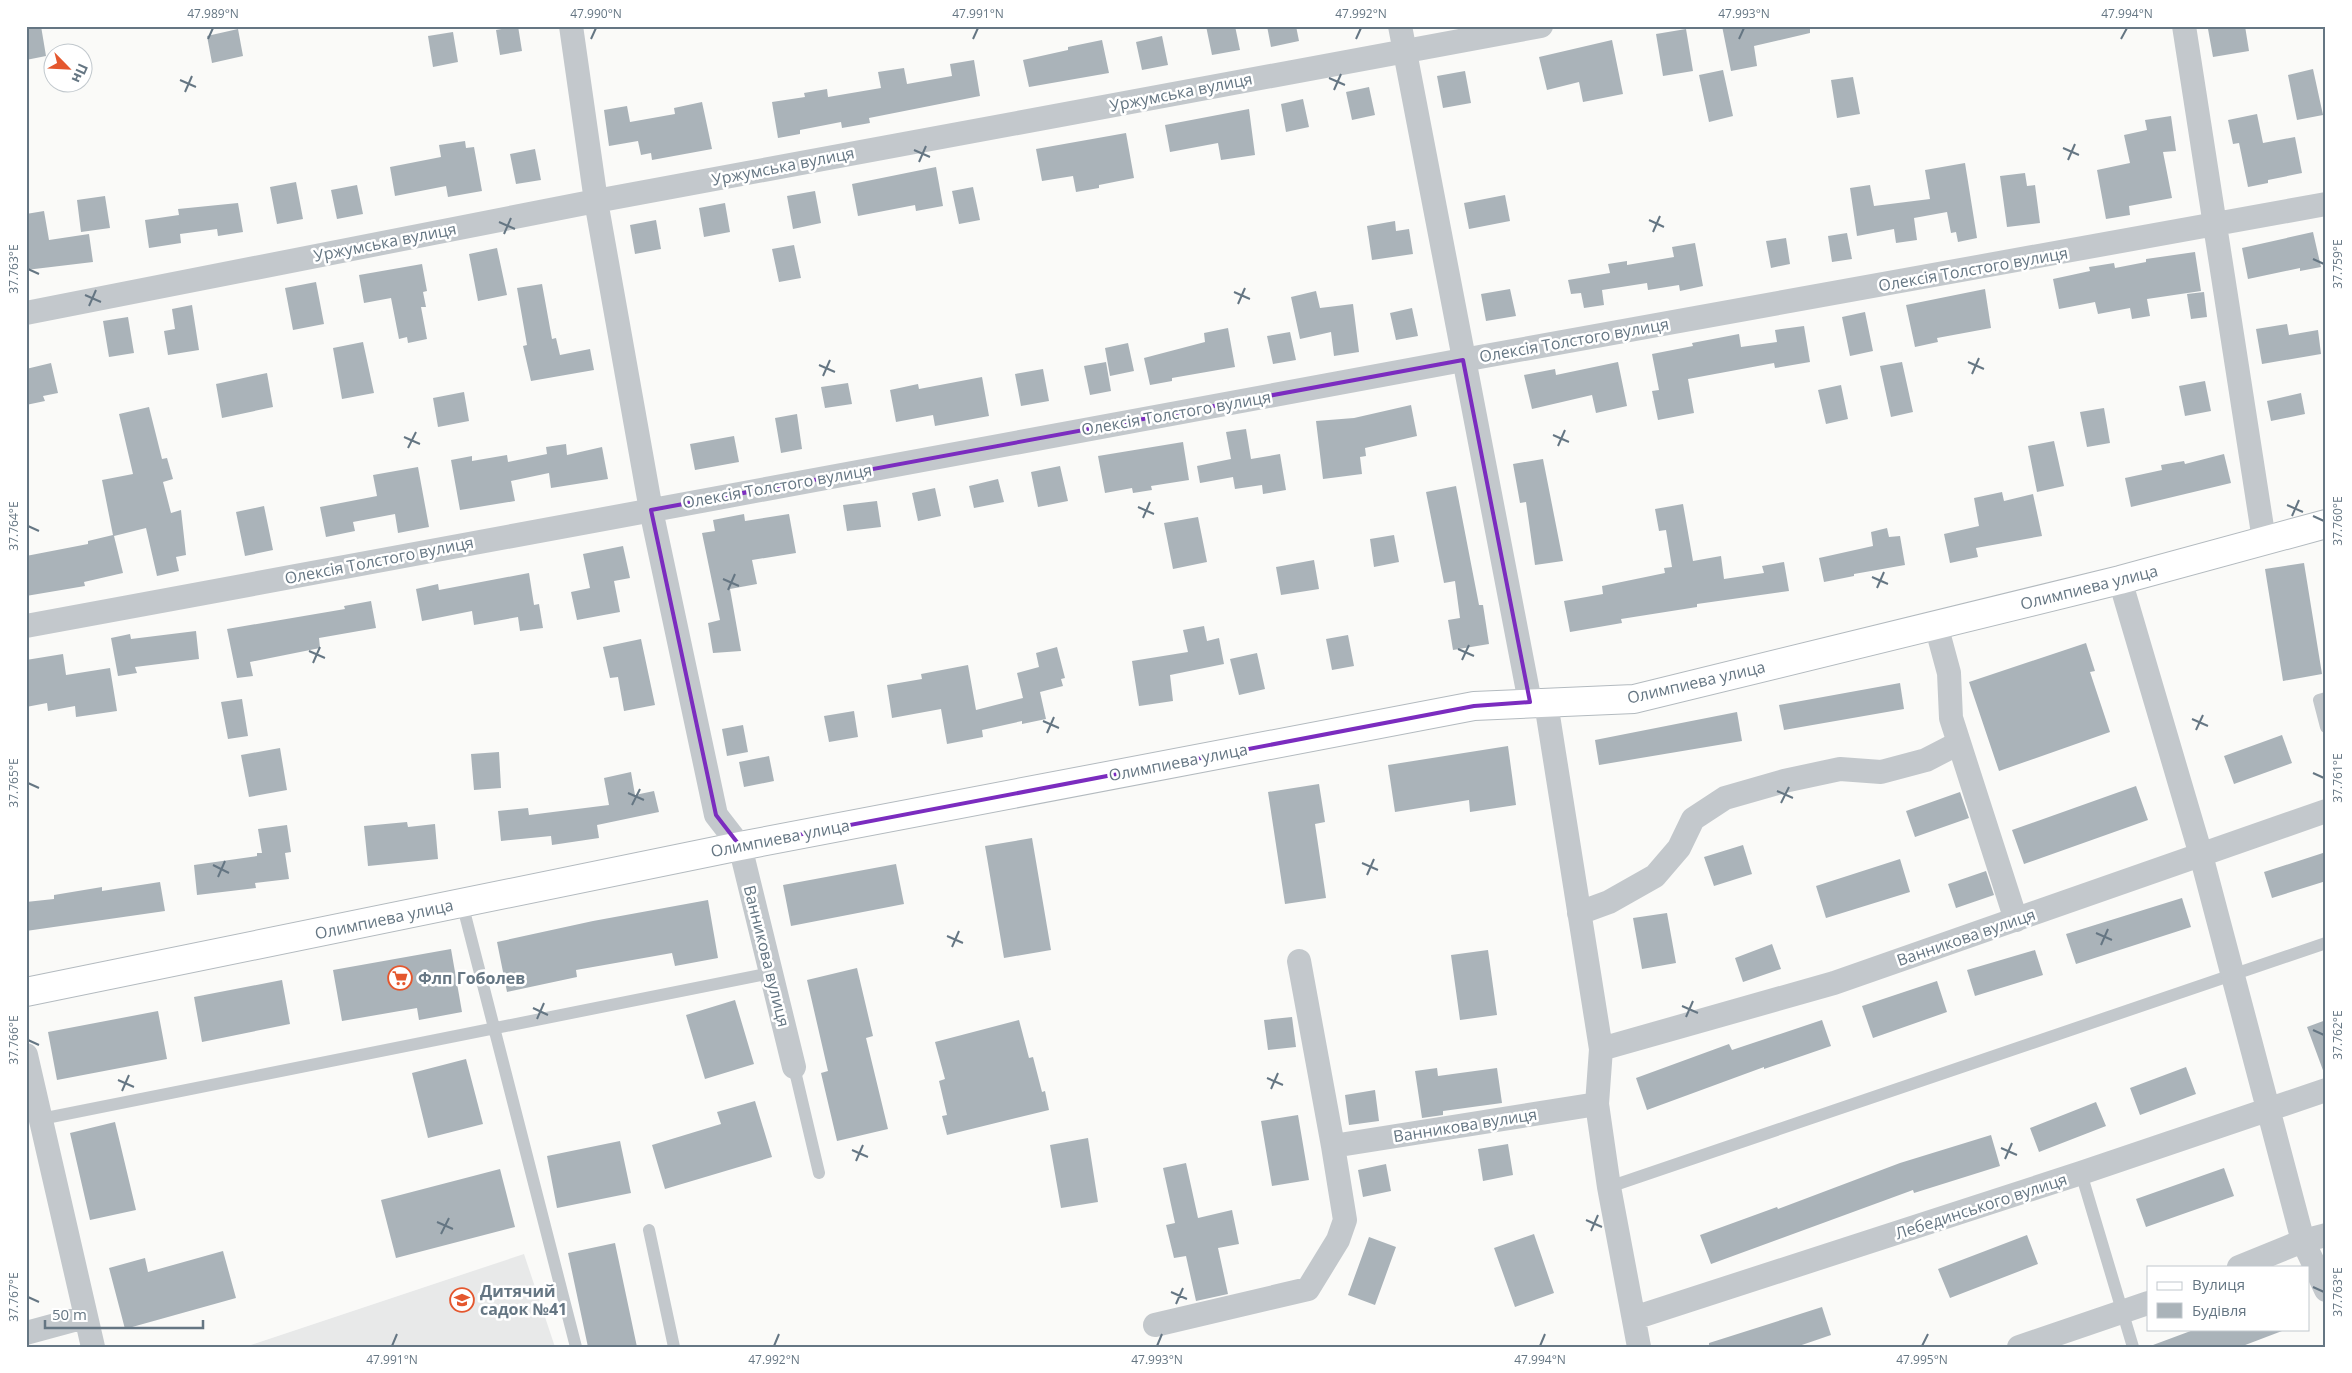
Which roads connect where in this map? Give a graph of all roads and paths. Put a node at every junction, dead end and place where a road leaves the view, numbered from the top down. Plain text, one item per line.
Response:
1 (571, 26) edge
2 (1400, 26) edge
3 (1541, 26) edge
4 (2184, 26) edge
5 (1404, 51) junction
6 (596, 201) junction
7 (2326, 204) edge
8 (2215, 226) junction
9 (26, 312) edge
10 (1463, 360) junction
11 (651, 510) junction
12 (2326, 524) edge
13 (2264, 540) junction
14 (2120, 580) junction
15 (1936, 625) junction
16 (26, 626) edge
17 (2326, 698) edge
18 (1538, 703) junction
19 (2326, 727) edge
20 (1959, 743) junction
21 (2326, 812) edge
22 (740, 846) junction
23 (2201, 855) junction
24 (462, 903) junction
25 (1580, 912) junction
26 (2016, 920) junction
27 (2326, 943) edge
28 (1299, 961) dead end
29 (771, 973) junction
30 (2232, 976) junction
31 (26, 992) edge
32 (495, 1030) junction
33 (1601, 1049) junction
34 (26, 1055) edge
35 (794, 1066) joint
36 (2326, 1090) edge
37 (1597, 1104) junction
38 (2268, 1109) junction
39 (41, 1119) junction
40 (1333, 1146) junction
41 (819, 1173) dead end
42 (2081, 1173) junction
43 (1609, 1187) junction
44 (650, 1230) dead end
45 (2315, 1238) edge
46 (2242, 1266) edge
47 (2326, 1290) edge
48 (2147, 1303) edge
49 (2123, 1313) junction
50 (85, 1317) junction
51 (1634, 1318) junction
52 (1155, 1325) dead end
53 (26, 1333) edge
54 (93, 1347) edge
55 (576, 1347) edge
56 (674, 1347) edge
57 (1639, 1347) edge
58 (2019, 1347) edge
59 (2134, 1347) edge

1 - 6 street
2 - 5 street
3 - 5 street, Уржумська вулиця
4 - 8 street
5 - 6 street, Уржумська вулиця
5 - 10 street
6 - 9 street, Уржумська вулиця
6 - 11 street
7 - 8 street, Олексія Толстого вулиця
8 - 10 street, Олексія Толстого вулиця
8 - 13 street
10 - 11 street, Олексія Толстого вулиця
10 - 18 street
11 - 16 street, Олексія Толстого вулиця
11 - 22 street
12 - 13 main road, Олимпиева улица
13 - 14 main road, Олимпиева улица
14 - 15 main road, Олимпиева улица
14 - 23 street
15 - 18 main road, Олимпиева улица
15 - 20 street
17 - 19 lane
18 - 22 main road, Олимпиева улица
18 - 25 street
20 - 25 street
20 - 26 street
21 - 23 street, Ванникова вулиця
22 - 24 main road, Олимпиева улица
22 - 29 street, Ванникова вулиця
23 - 26 street, Ванникова вулиця
23 - 30 street
24 - 31 main road, Олимпиева улица
24 - 32 lane
25 - 33 street
26 - 33 street, Ванникова вулиця
27 - 30 lane
28 - 40 street
29 - 32 lane
29 - 35 street, Ванникова вулиця
30 - 38 street
30 - 43 lane
32 - 39 lane
32 - 55 lane
33 - 37 street
34 - 39 street
35 - 41 lane
36 - 38 street, Лебединського вулиця
37 - 40 street, Ванникова вулиця
37 - 43 street
38 - 42 street, Лебединського вулиця
38 - 45 street
39 - 50 street
40 - 52 street
42 - 49 lane
42 - 51 street, Лебединського вулиця
43 - 51 street
44 - 56 lane
45 - 46 street
45 - 47 street
48 - 49 street
49 - 58 street
49 - 59 lane
50 - 53 street
50 - 54 street
51 - 57 street

